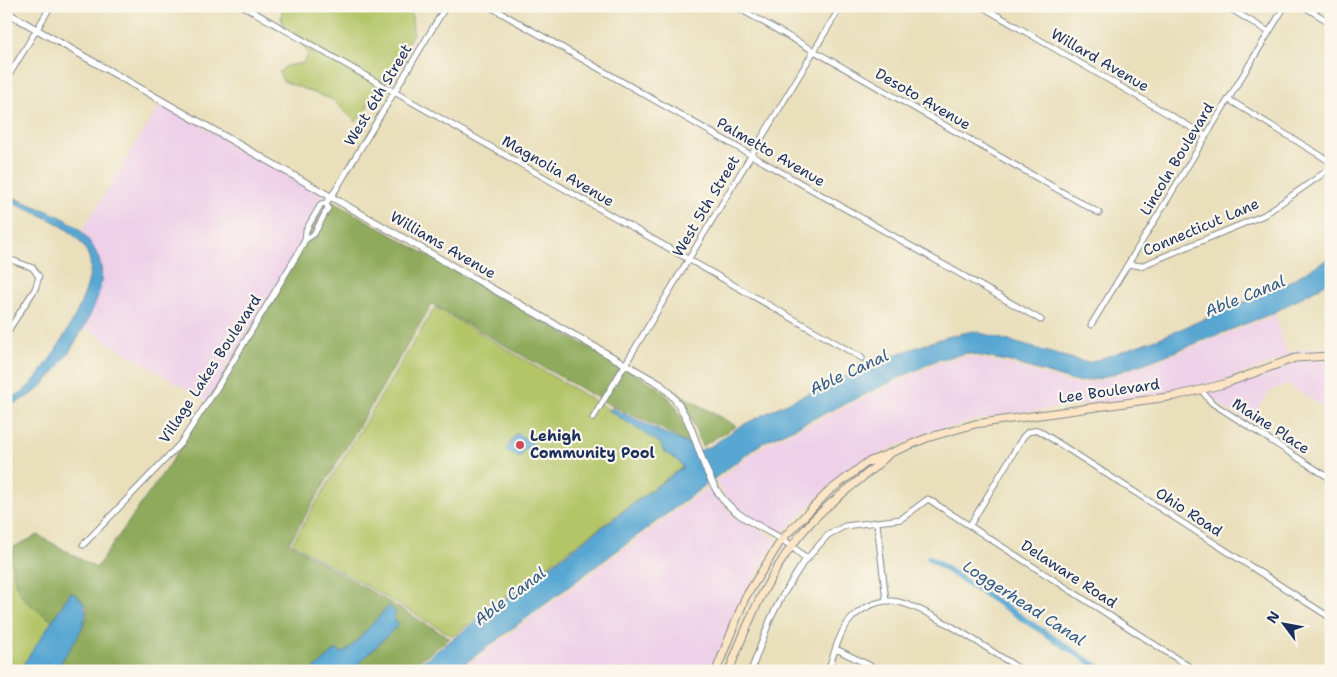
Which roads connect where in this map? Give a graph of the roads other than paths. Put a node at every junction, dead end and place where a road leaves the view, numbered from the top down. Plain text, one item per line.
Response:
1 (51, 6) edge
2 (243, 6) edge
3 (446, 6) edge
4 (488, 6) edge
5 (735, 6) edge
6 (841, 6) edge
7 (981, 6) edge
8 (1226, 6) edge
9 (1285, 6) edge
10 (1304, 6) edge
11 (6, 12) edge
12 (1331, 23) edge
13 (37, 29) junction
14 (1269, 32) junction
15 (814, 52) junction
16 (6, 80) edge
17 (394, 92) junction
18 (1228, 100) junction
19 (1206, 136) junction
20 (751, 156) junction
21 (1331, 162) edge
22 (1331, 168) edge
23 (330, 196) junction
24 (326, 203) junction
25 (1099, 213) dead end
26 (305, 240) junction
27 (6, 258) edge
28 (688, 260) junction
29 (1128, 264) junction
30 (1041, 320) dead end
31 (1091, 325) dead end
32 (6, 334) edge
33 (1331, 356) edge
34 (862, 358) dead end
35 (626, 364) junction
36 (1200, 390) junction
37 (593, 418) dead end
38 (890, 453) junction
39 (1331, 479) edge
40 (877, 523) junction
41 (970, 524) junction
42 (782, 539) junction
43 (83, 546) dead end
44 (791, 546) junction
45 (807, 559) junction
46 (886, 600) junction
47 (1331, 618) edge
48 (836, 649) junction
49 (716, 671) edge
50 (728, 671) edge
51 (751, 671) edge
52 (828, 671) edge
53 (881, 671) edge
54 (1023, 671) edge
55 (1196, 671) edge

1 - 13 street
2 - 17 street, Magnolia Avenue
3 - 17 street, West 6th Street
4 - 20 street, Palmetto Avenue
5 - 15 street, Desoto Avenue
6 - 15 street, West 5th Street
7 - 19 street, Willard Avenue
8 - 14 street
9 - 14 street, Lincoln Boulevard
10 - 12 street
11 - 13 street, Williams Avenue
13 - 16 street
13 - 23 street, Williams Avenue
14 - 18 street, Lincoln Boulevard
15 - 20 street, West 5th Street
15 - 25 street, Desoto Avenue
17 - 23 street, West 6th Street
17 - 28 street, Magnolia Avenue
18 - 19 street, Lincoln Boulevard
18 - 21 street
19 - 29 street, Lincoln Boulevard
20 - 28 street, West 5th Street
20 - 30 street, Palmetto Avenue
22 - 29 street, Connecticut Lane
23 - 24 street, Village Lakes Boulevard
23 - 35 street, Williams Avenue
24 - 26 street, Village Lakes Boulevard
24 - 26 street, Village Lakes Boulevard
26 - 43 street, Village Lakes Boulevard
27 - 32 street
28 - 34 street, Magnolia Avenue
28 - 35 street, West 5th Street
29 - 31 street, Lincoln Boulevard
33 - 36 main road, Lee Boulevard
35 - 37 street, West 5th Street
35 - 42 street, Williams Avenue
36 - 38 main road, Lee Boulevard
36 - 39 street, Maine Place
38 - 42 main road, Lee Boulevard
38 - 44 main road, Lee Boulevard
40 - 41 street, Delaware Road
40 - 45 street
40 - 46 street
41 - 47 street, Ohio Road
41 - 55 street, Delaware Road
42 - 44 street, Williams Avenue
42 - 49 main road, Lee Boulevard
44 - 45 street, Williams Avenue
44 - 50 main road, Lee Boulevard
45 - 51 street
46 - 48 street
46 - 54 street
48 - 52 street
48 - 53 street

